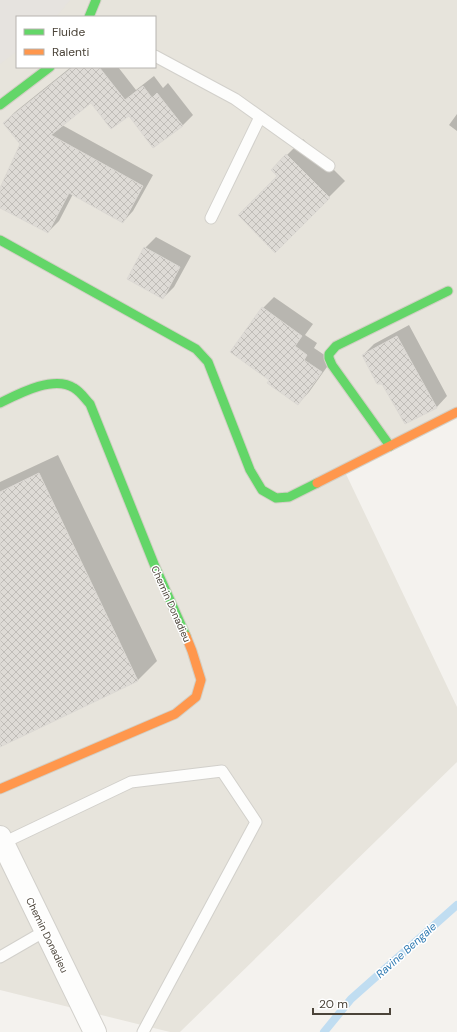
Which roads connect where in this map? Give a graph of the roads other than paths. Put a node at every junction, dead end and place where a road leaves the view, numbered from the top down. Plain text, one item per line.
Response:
1 (96, 0) edge
2 (89, 16) edge
3 (156, 57) edge
4 (49, 68) edge
5 (0, 104) edge
6 (260, 117) junction
7 (329, 166) dead end
8 (211, 218) dead end
9 (0, 240) edge
10 (448, 291) dead end
11 (0, 403) edge
12 (457, 412) edge
13 (390, 446) junction
14 (0, 789) edge
15 (2, 840) edge
16 (45, 931) junction
17 (0, 957) edge
18 (95, 1032) edge
19 (143, 1032) edge

1 - 2 street
3 - 6 lane
4 - 5 street
6 - 7 lane
6 - 8 lane
9 - 13 street
10 - 13 street
11 - 14 street, Chemin Donadieu
12 - 13 street
15 - 16 street, Chemin Donadieu
15 - 19 lane
16 - 17 lane
16 - 18 street, Chemin Donadieu

